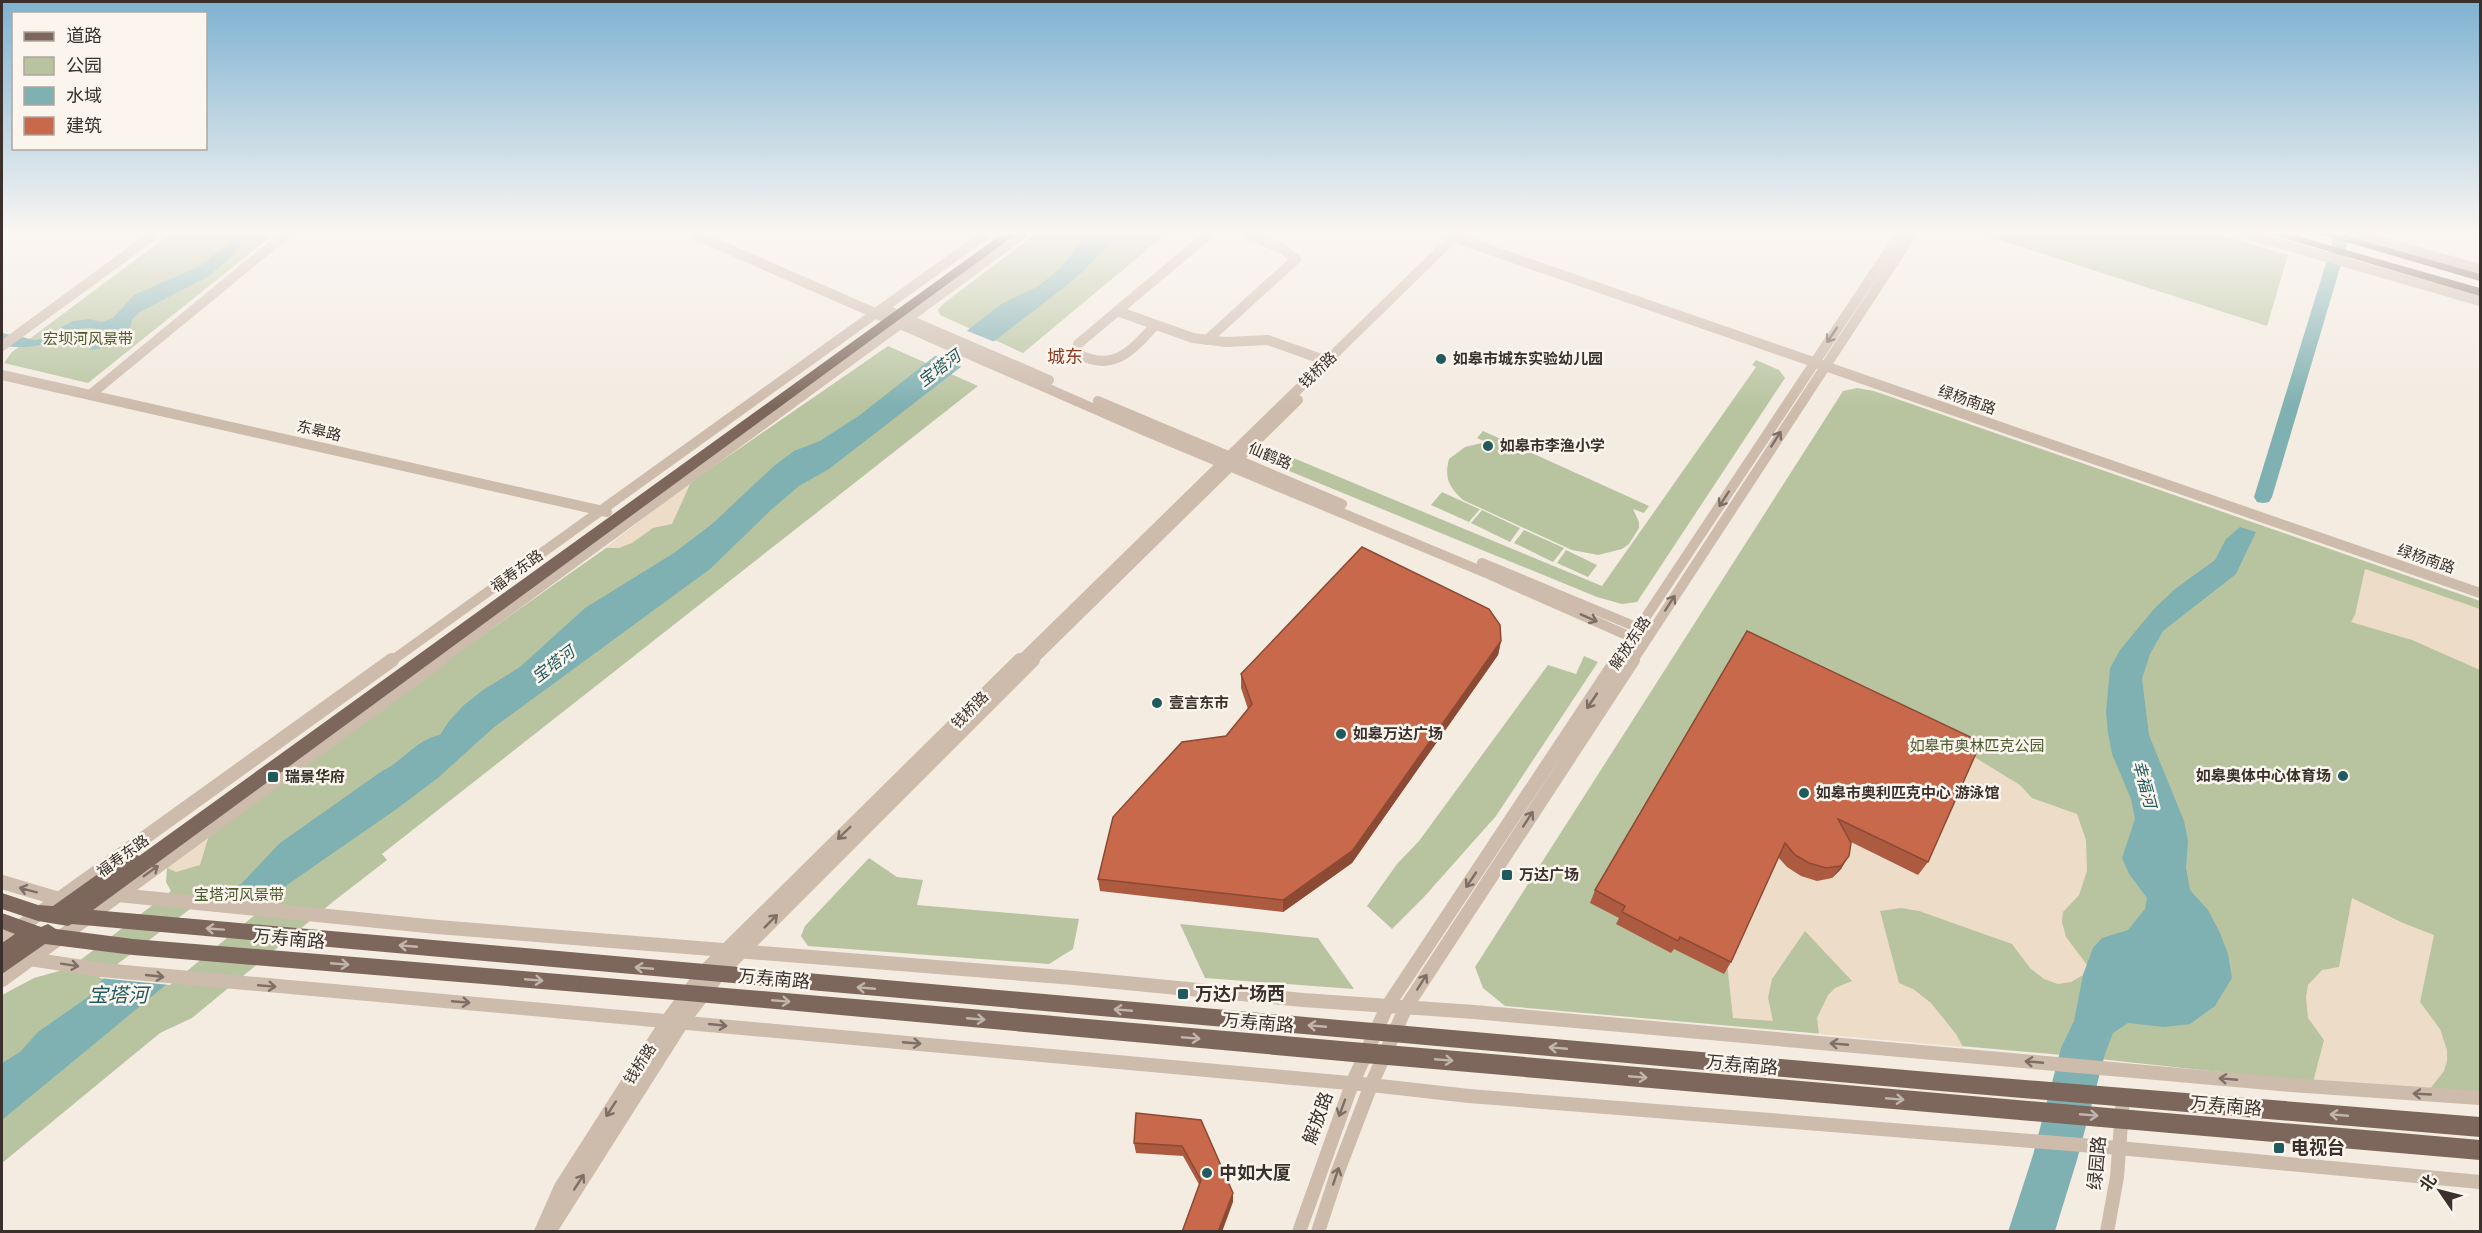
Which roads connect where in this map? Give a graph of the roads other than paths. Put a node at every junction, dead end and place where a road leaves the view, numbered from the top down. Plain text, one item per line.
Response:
1 (76, 292) edge
2 (216, 292) edge
3 (830, 292) edge
4 (922, 292) edge
5 (926, 292) edge
6 (929, 292) edge
7 (933, 292) edge
8 (1140, 292) edge
9 (1260, 292) edge
10 (1400, 292) edge
11 (1401, 292) edge
12 (1614, 292) edge
13 (1864, 292) edge
14 (1871, 292) edge
15 (2451, 292) edge
16 (2481, 301) edge
17 (1117, 311) junction
18 (892, 318) junction
19 (1154, 326) junction
20 (1207, 340) junction
21 (2, 346) edge
22 (1327, 362) junction
23 (1819, 364) junction
24 (2, 375) edge
25 (90, 395) junction
26 (1229, 461) junction
27 (615, 517) junction
28 (2481, 593) edge
29 (1642, 635) junction
30 (2, 882) edge
31 (118, 895) junction
32 (96, 898) junction
33 (76, 899) junction
34 (2, 901) edge
35 (56, 911) junction
36 (90, 916) junction
37 (31, 931) edge
38 (11, 948) edge
39 (734, 951) junction
40 (2, 966) edge
41 (710, 974) junction
42 (2, 980) edge
43 (695, 993) junction
44 (1387, 1007) junction
45 (1406, 1007) junction
46 (675, 1021) junction
47 (1385, 1032) junction
48 (1364, 1054) junction
49 (1385, 1055) junction
50 (1352, 1084) junction
51 (1371, 1085) junction
52 (2123, 1096) junction
53 (2481, 1098) edge
54 (2120, 1118) junction
55 (2481, 1127) edge
56 (2119, 1148) junction
57 (2481, 1150) edge
58 (2481, 1182) edge
59 (541, 1232) edge
60 (549, 1232) edge
61 (1299, 1232) edge
62 (1318, 1232) edge
63 (2108, 1232) edge

1 - 21 street
2 - 25 street
3 - 18 street, 仙鹤路
4 - 18 street
5 - 18 main road, 福寿东路
6 - 18 main road, 福寿东路
7 - 18 street
8 - 17 street
9 - 20 street
10 - 22 street, 钱桥路
11 - 26 street, 钱桥路
12 - 23 street, 绿杨南路
13 -> 23 street, 解放东路
14 - 23 street, 解放东路
15 - 16 street
17 - 19 street
17 - 19 street
18 - 26 street, 仙鹤路
18 - 27 main road, 福寿东路
19 - 20 street
20 - 22 street
22 - 26 street, 钱桥路
23 - 28 street, 绿杨南路
23 - 29 street, 解放东路
24 - 25 street, 东皋路
25 - 27 street, 东皋路
26 - 29 street, 仙鹤路
26 - 39 street, 钱桥路
31 -> 27 street
27 - 32 main road, 福寿东路
27 - 33 main road, 福寿东路
27 - 35 street
29 -> 44 street, 解放东路
45 -> 29 street, 解放东路
35 -> 30 street
31 - 32 street
31 - 36 street
31 - 39 street
32 - 33 street
32 - 35 main road, 福寿东路
33 - 35 main road, 福寿东路
34 - 35 main road, 万寿南路
35 - 36 main road, 万寿南路
35 - 37 main road, 福寿东路
35 - 37 street
36 - 37 street
41 -> 36 main road, 万寿南路
37 - 38 main road, 福寿东路
37 - 38 street
37 -> 43 main road, 万寿南路
38 - 40 main road, 福寿东路
38 - 42 street
38 -> 46 street
39 - 41 street, 钱桥路
39 - 44 street
41 - 43 street, 钱桥路
47 -> 41 main road, 万寿南路
43 - 46 street, 钱桥路
43 -> 48 main road, 万寿南路
44 - 45 street
44 - 47 street, 解放东路
45 - 47 street, 解放东路
53 -> 45 street
46 -> 50 street
46 -> 59 street, 钱桥路
60 -> 46 street, 钱桥路
47 - 48 street, 解放东路
47 - 49 street, 解放东路
52 -> 47 main road, 万寿南路
48 - 49 main road, 万寿南路
48 - 50 street, 解放路
49 - 51 street
49 -> 54 main road, 万寿南路
50 - 51 street
50 -> 61 street, 解放路
51 - 56 street
62 -> 51 street
52 - 54 street, 绿园路
55 -> 52 main road, 万寿南路
54 - 56 street, 绿园路
54 - 57 main road, 万寿南路
56 - 58 street
56 - 63 street, 绿园路

